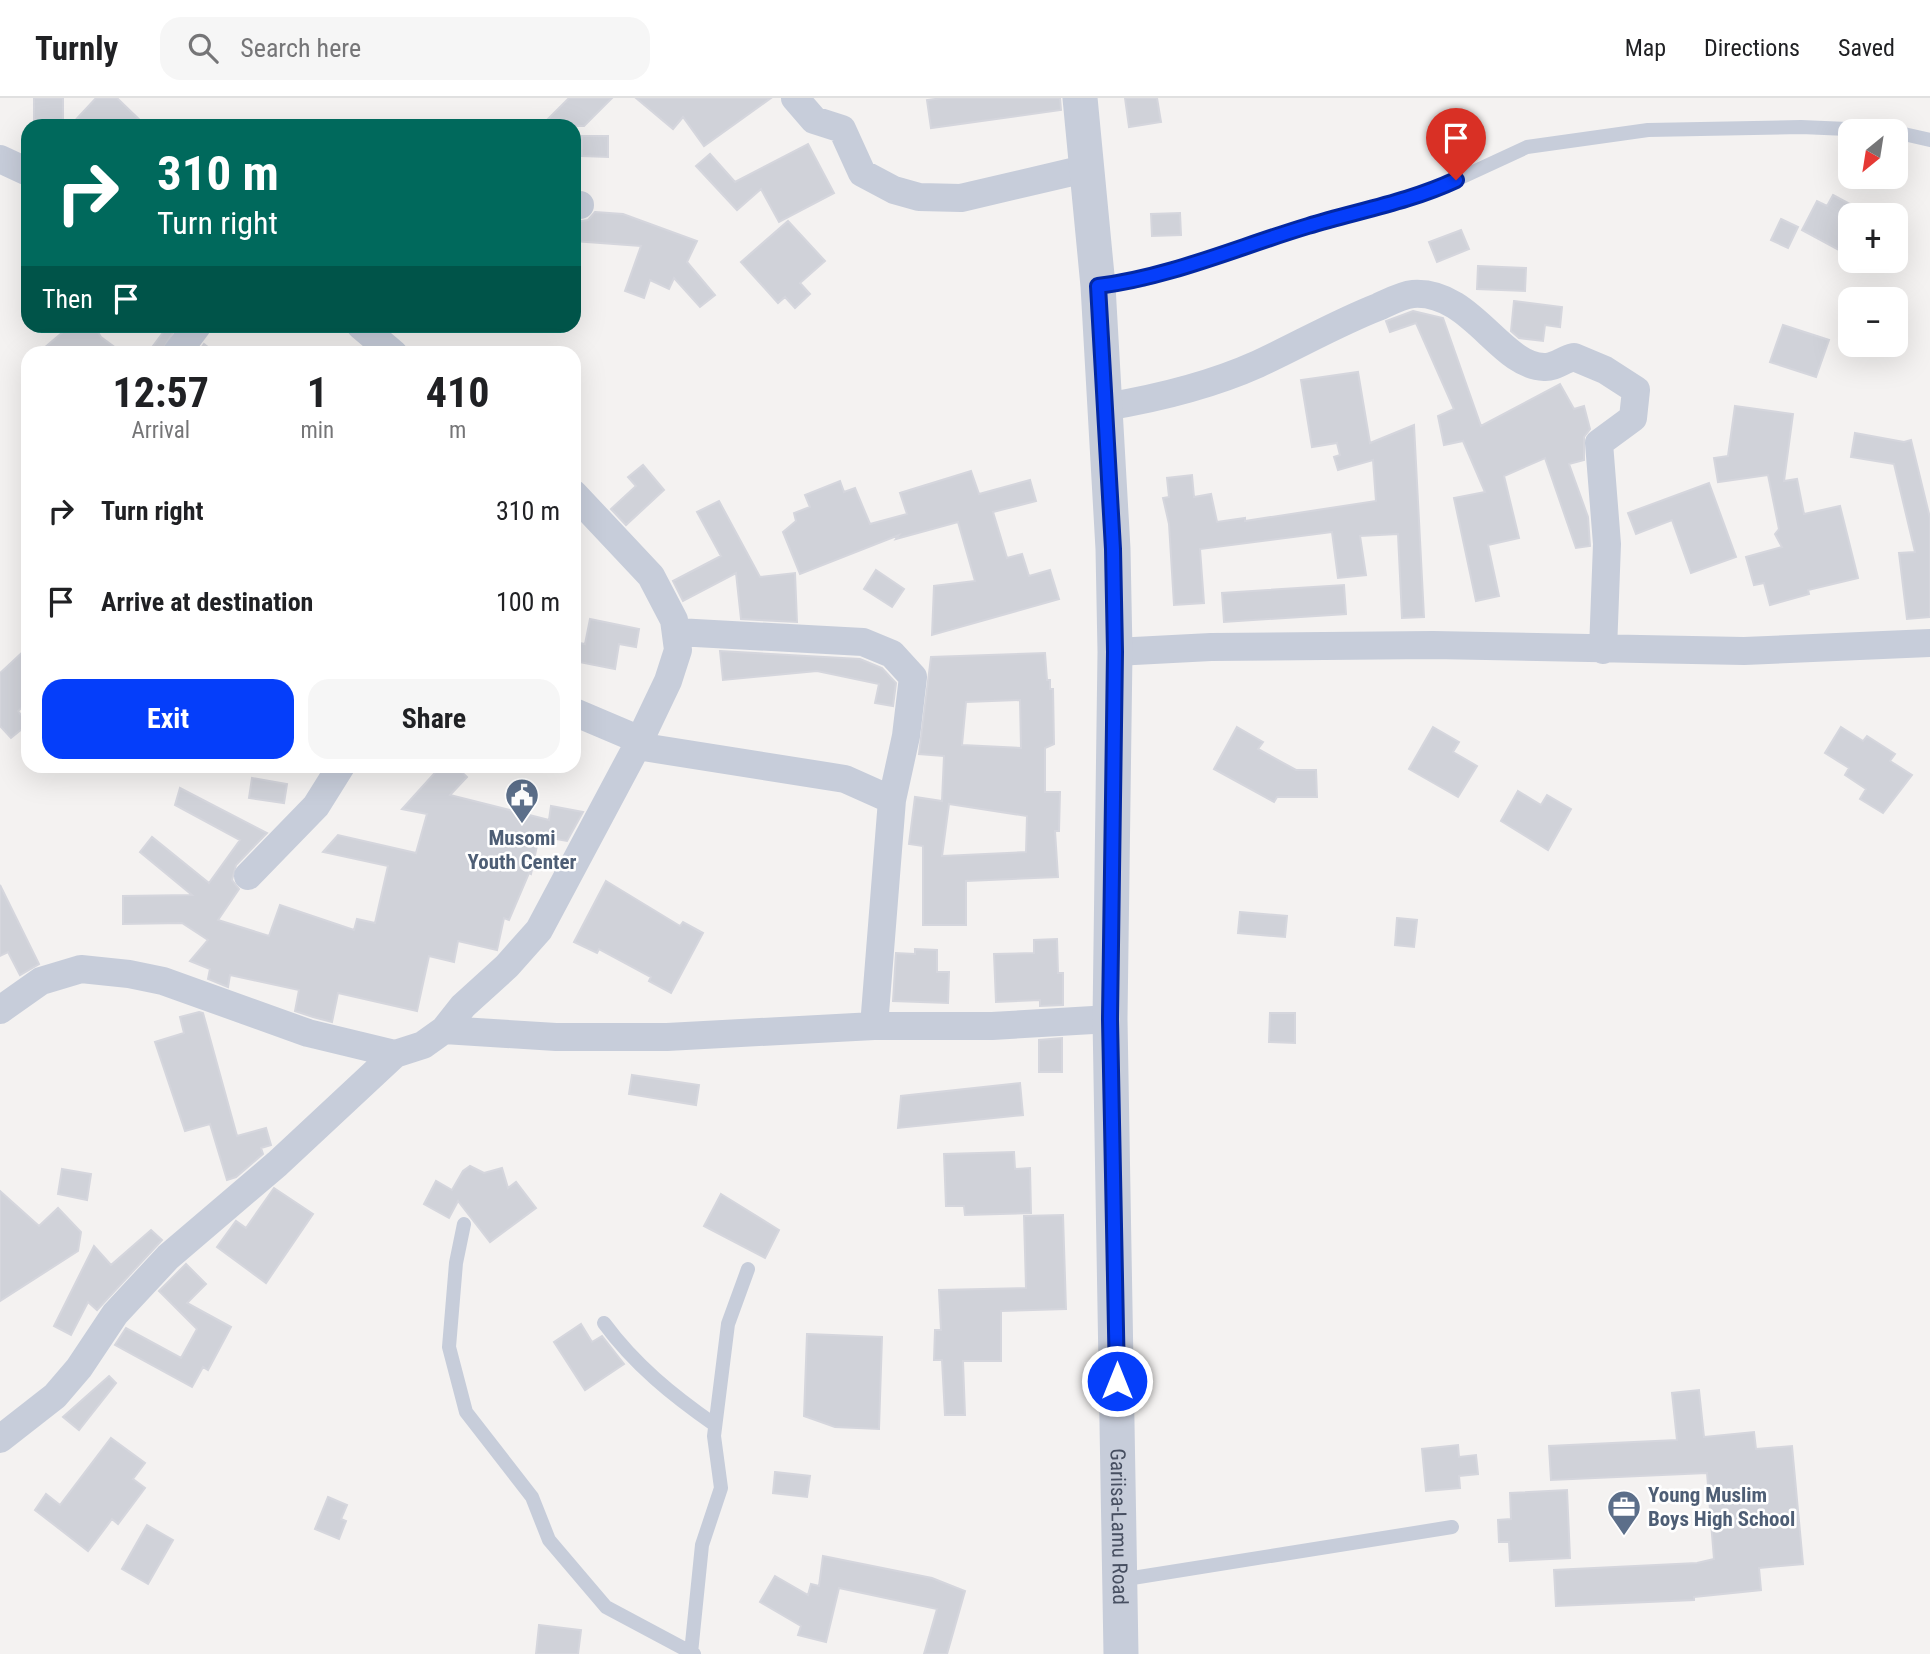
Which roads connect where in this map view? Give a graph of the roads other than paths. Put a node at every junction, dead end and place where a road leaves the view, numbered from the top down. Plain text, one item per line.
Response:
1 (795, 98) edge
2 (1080, 98) edge
3 (1838, 129) edge
4 (1908, 134) edge
5 (1930, 140) edge
6 (0, 159) edge
7 (1088, 168) junction
8 (21, 169) edge
9 (1098, 286) junction
10 (369, 333) edge
11 (385, 346) edge
12 (1105, 407) junction
13 (581, 501) edge
14 (677, 632) junction
15 (1930, 643) edge
16 (1603, 650) junction
17 (1115, 652) junction
18 (581, 715) edge
19 (638, 743) junction
20 (337, 773) edge
21 (892, 800) junction
22 (248, 876) dead end
23 (0, 1010) edge
24 (1110, 1019) junction
25 (874, 1026) junction
26 (444, 1030) junction
27 (395, 1054) junction
28 (464, 1224) dead end
29 (748, 1269) dead end
30 (604, 1323) dead end
31 (715, 1425) junction
32 (0, 1438) edge
33 (1452, 1527) dead end
34 (1120, 1580) junction
35 (692, 1653) edge
36 (1121, 1654) edge

1 - 7 street
2 - 7 street, Gariisa-Lamu Road
3 - 9 lane
4 - 5 lane
6 - 8 street
7 - 9 street, Gariisa-Lamu Road
9 - 12 street, Gariisa-Lamu Road
10 - 11 street
12 - 16 street
12 - 17 street, Gariisa-Lamu Road
13 - 14 street
14 - 19 street
14 - 21 street
15 - 16 street
16 - 17 street
17 - 24 street, Gariisa-Lamu Road
18 - 19 street
19 - 21 street
19 - 26 street
20 - 22 street
21 - 25 street
23 - 27 street
24 - 25 street
24 - 34 street, Gariisa-Lamu Road
25 - 26 street
26 - 27 street
27 - 32 street
28 - 35 lane
29 - 31 lane
30 - 31 lane
31 - 35 lane
33 - 34 lane
34 - 36 street, Gariisa-Lamu Road

